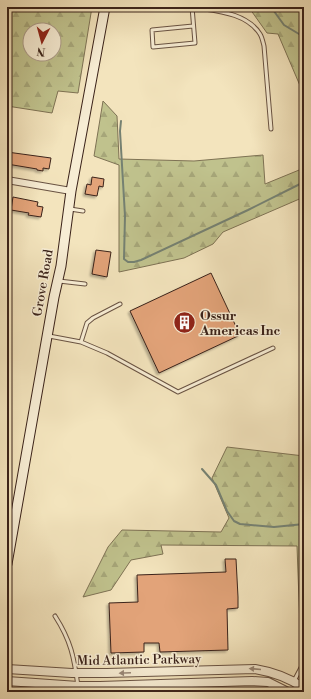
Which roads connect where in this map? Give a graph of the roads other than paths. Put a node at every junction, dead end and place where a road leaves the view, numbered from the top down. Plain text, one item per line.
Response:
1 (105, 7) edge
2 (191, 7) edge
3 (193, 26) junction
4 (271, 129) dead end
5 (7, 180) edge
6 (71, 191) junction
7 (68, 208) junction
8 (83, 211) dead end
9 (58, 281) junction
10 (85, 284) dead end
11 (120, 304) dead end
12 (47, 336) junction
13 (81, 342) junction
14 (274, 348) dead end
15 (9, 536) edge
16 (7, 564) edge
17 (55, 616) dead end
18 (304, 662) edge
19 (7, 669) edge
20 (271, 671) junction
21 (76, 673) junction
22 (7, 681) edge
23 (294, 681) junction
24 (268, 682) junction
25 (78, 686) junction
26 (120, 688) edge
27 (304, 688) edge
28 (288, 692) edge

1 - 6 main road, Grove Road
2 - 3 lane
2 - 4 lane
3 - 3 lane
5 - 6 street
6 - 7 main road, Grove Road
7 - 8 lane
7 - 9 main road, Grove Road
9 - 10 lane
9 - 12 main road, Grove Road
11 - 13 lane
12 - 13 lane
12 - 15 main road, Grove Road
13 - 14 lane
15 - 16 main road, Grove Road
17 - 21 lane
18 - 23 lane
19 - 21 street, Mid Atlantic Parkway
20 -> 21 street, Mid Atlantic Parkway
20 - 23 street, Mid Atlantic Parkway
20 - 24 lane
21 - 25 lane
22 - 25 street, Mid Atlantic Parkway
23 - 27 street, Mid Atlantic Parkway
24 - 26 street, Mid Atlantic Parkway
24 - 28 street, Mid Atlantic Parkway
25 - 26 street, Mid Atlantic Parkway

